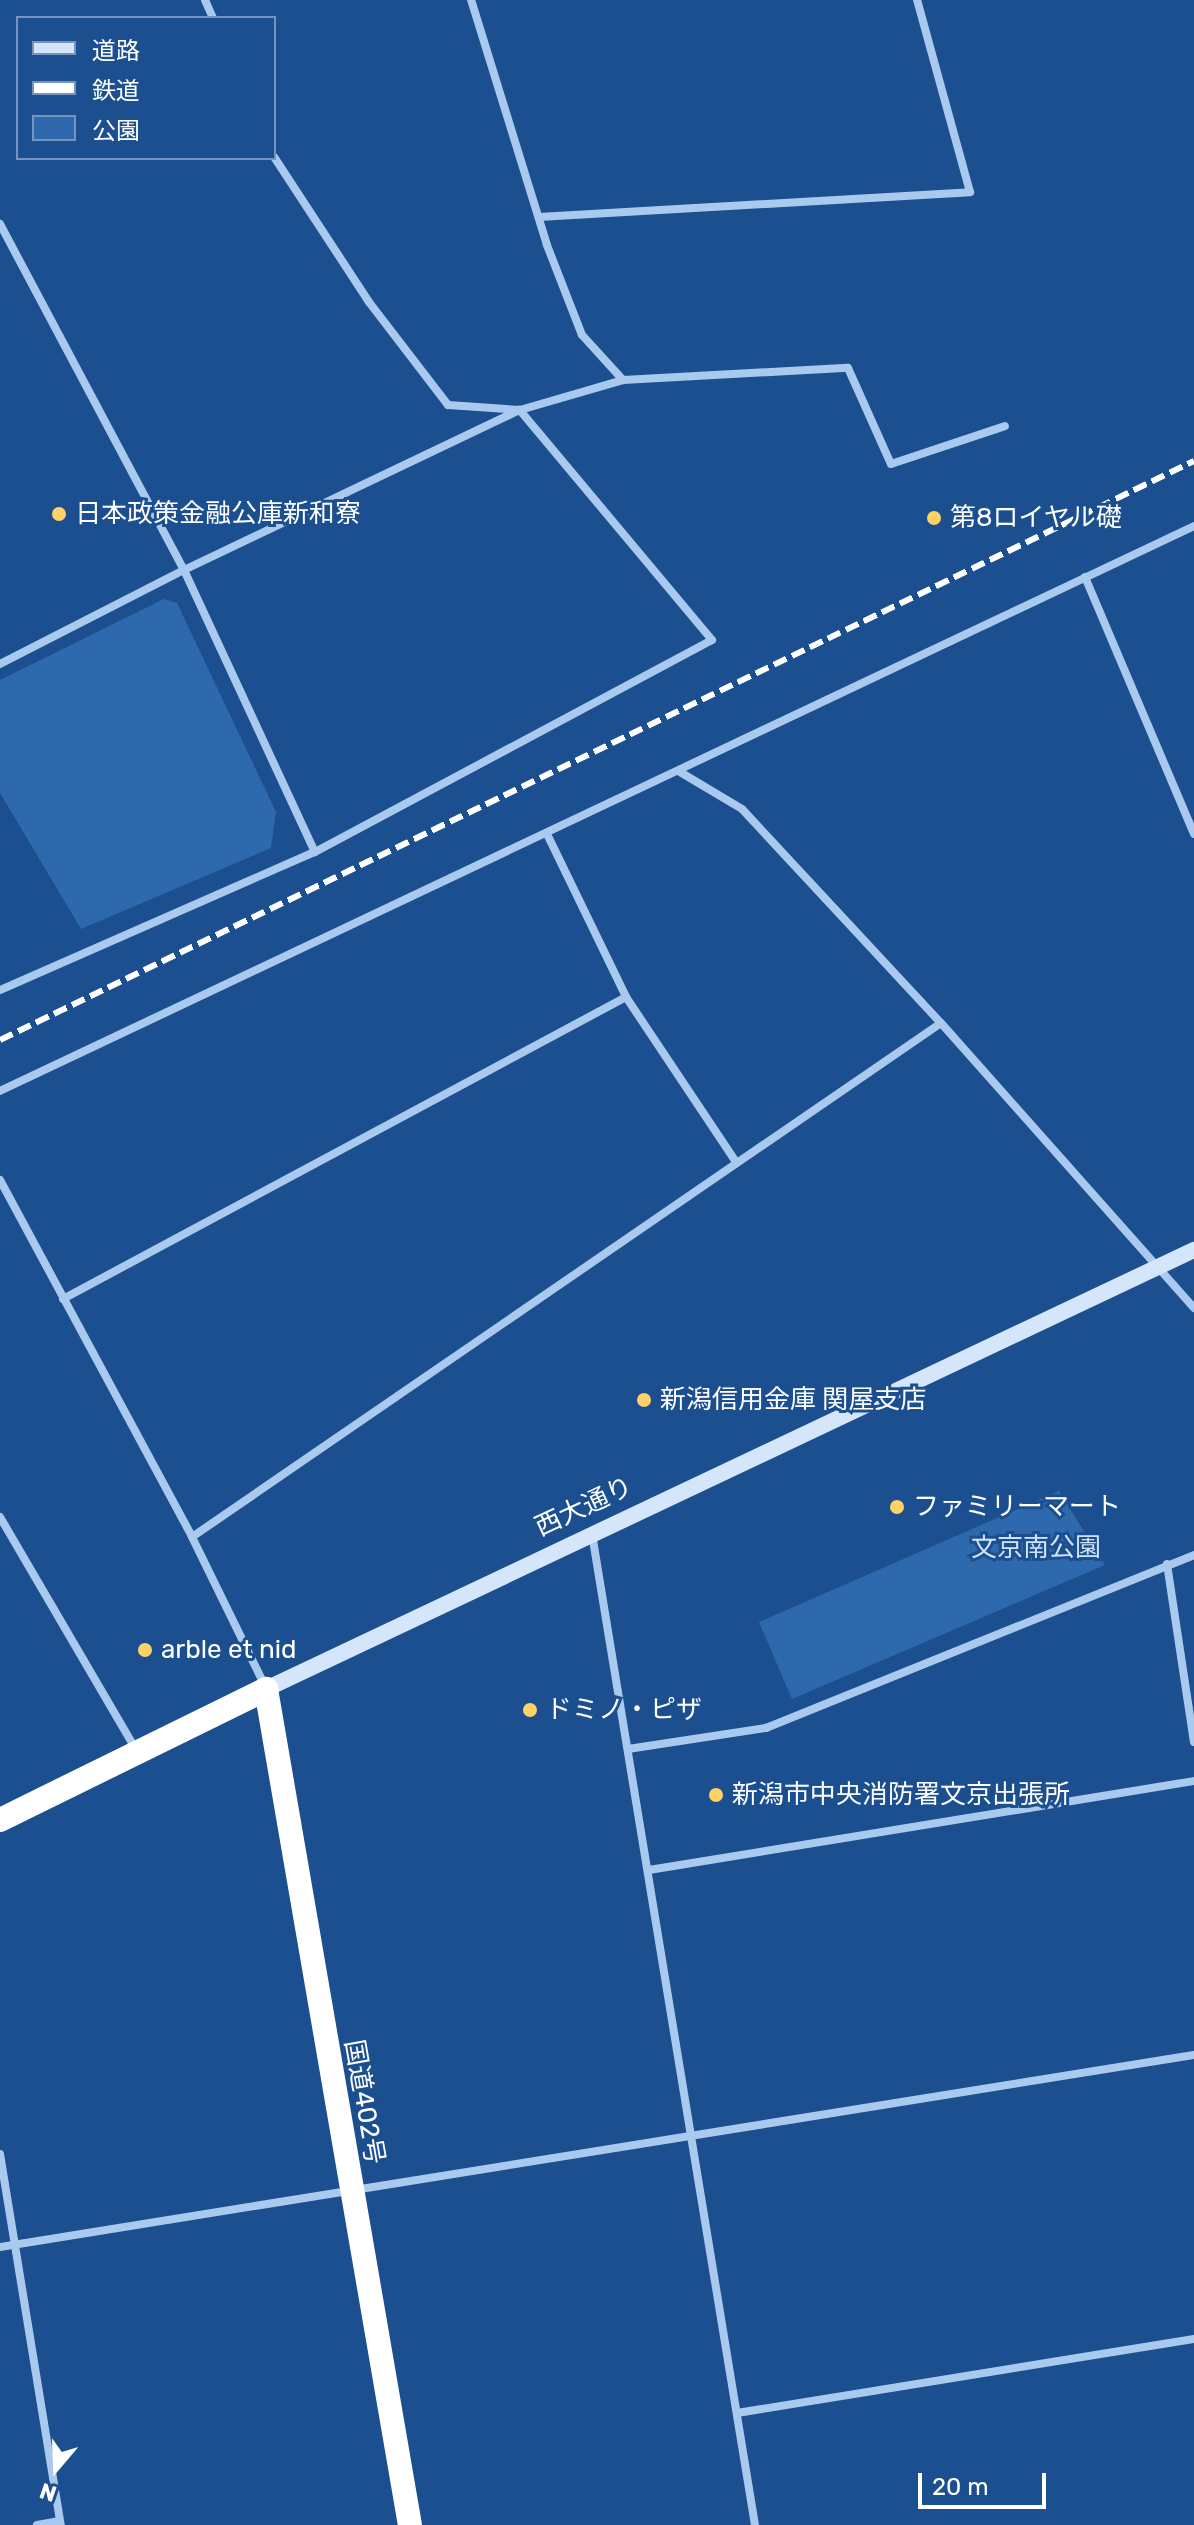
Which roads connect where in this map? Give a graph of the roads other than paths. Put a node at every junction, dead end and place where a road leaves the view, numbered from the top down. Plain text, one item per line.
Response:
1 (471, 0) edge
2 (917, 0) edge
3 (276, 160) edge
4 (539, 217) junction
5 (0, 224) edge
6 (623, 380) junction
7 (520, 410) junction
8 (1005, 426) dead end
9 (1194, 526) edge
10 (184, 570) junction
11 (1085, 577) junction
12 (0, 664) edge
13 (680, 772) junction
14 (547, 834) junction
15 (1194, 834) edge
16 (315, 852) junction
17 (0, 990) edge
18 (626, 997) junction
19 (941, 1023) junction
20 (0, 1091) edge
21 (736, 1162) junction
22 (0, 1180) edge
23 (1194, 1250) edge
24 (1159, 1267) junction
25 (63, 1299) junction
26 (1194, 1308) edge
27 (0, 1517) edge
28 (592, 1533) junction
29 (192, 1537) junction
30 (1194, 1555) edge
31 (1167, 1564) junction
32 (266, 1689) junction
33 (1194, 1742) edge
34 (628, 1749) junction
35 (137, 1752) junction
36 (1194, 1781) edge
37 (0, 1820) edge
38 (649, 1870) junction
39 (1194, 2055) edge
40 (693, 2137) junction
41 (0, 2154) edge
42 (351, 2191) junction
43 (15, 2245) junction
44 (0, 2247) edge
45 (1194, 2339) edge
46 (737, 2413) junction
47 (60, 2523) edge
48 (37, 2525) edge
49 (410, 2525) edge
50 (755, 2525) edge

1 - 4 street
2 - 4 street
3 - 7 street
4 - 6 street
5 - 10 street
6 - 7 street
6 - 8 street
7 - 10 street
7 - 16 street
9 - 11 street
10 - 12 street
10 - 16 street
11 - 13 street
11 - 15 street
13 - 14 street
13 - 19 street
14 - 18 street
14 - 20 street
16 - 17 street
18 - 21 street
18 - 25 street
19 - 21 street
19 - 24 street
21 - 29 street
22 - 25 street
23 - 24 street, 西大通り
24 - 26 street
24 - 28 street, 西大通り
25 - 29 street
27 - 35 street
28 - 32 street, 西大通り
28 - 34 street
29 - 32 street
30 - 31 street
31 - 33 street
31 - 34 street
32 - 35 highway, 西大通り
32 - 42 highway, 国道402号
34 - 38 street
35 - 37 highway, 西大通り
36 - 38 street
38 - 40 street
39 - 40 street
40 - 42 street
40 - 46 street
41 - 43 street
42 - 43 street
42 - 49 highway, 国道402号
43 - 44 street
43 - 47 street
45 - 46 street
46 - 50 street
47 - 48 street

